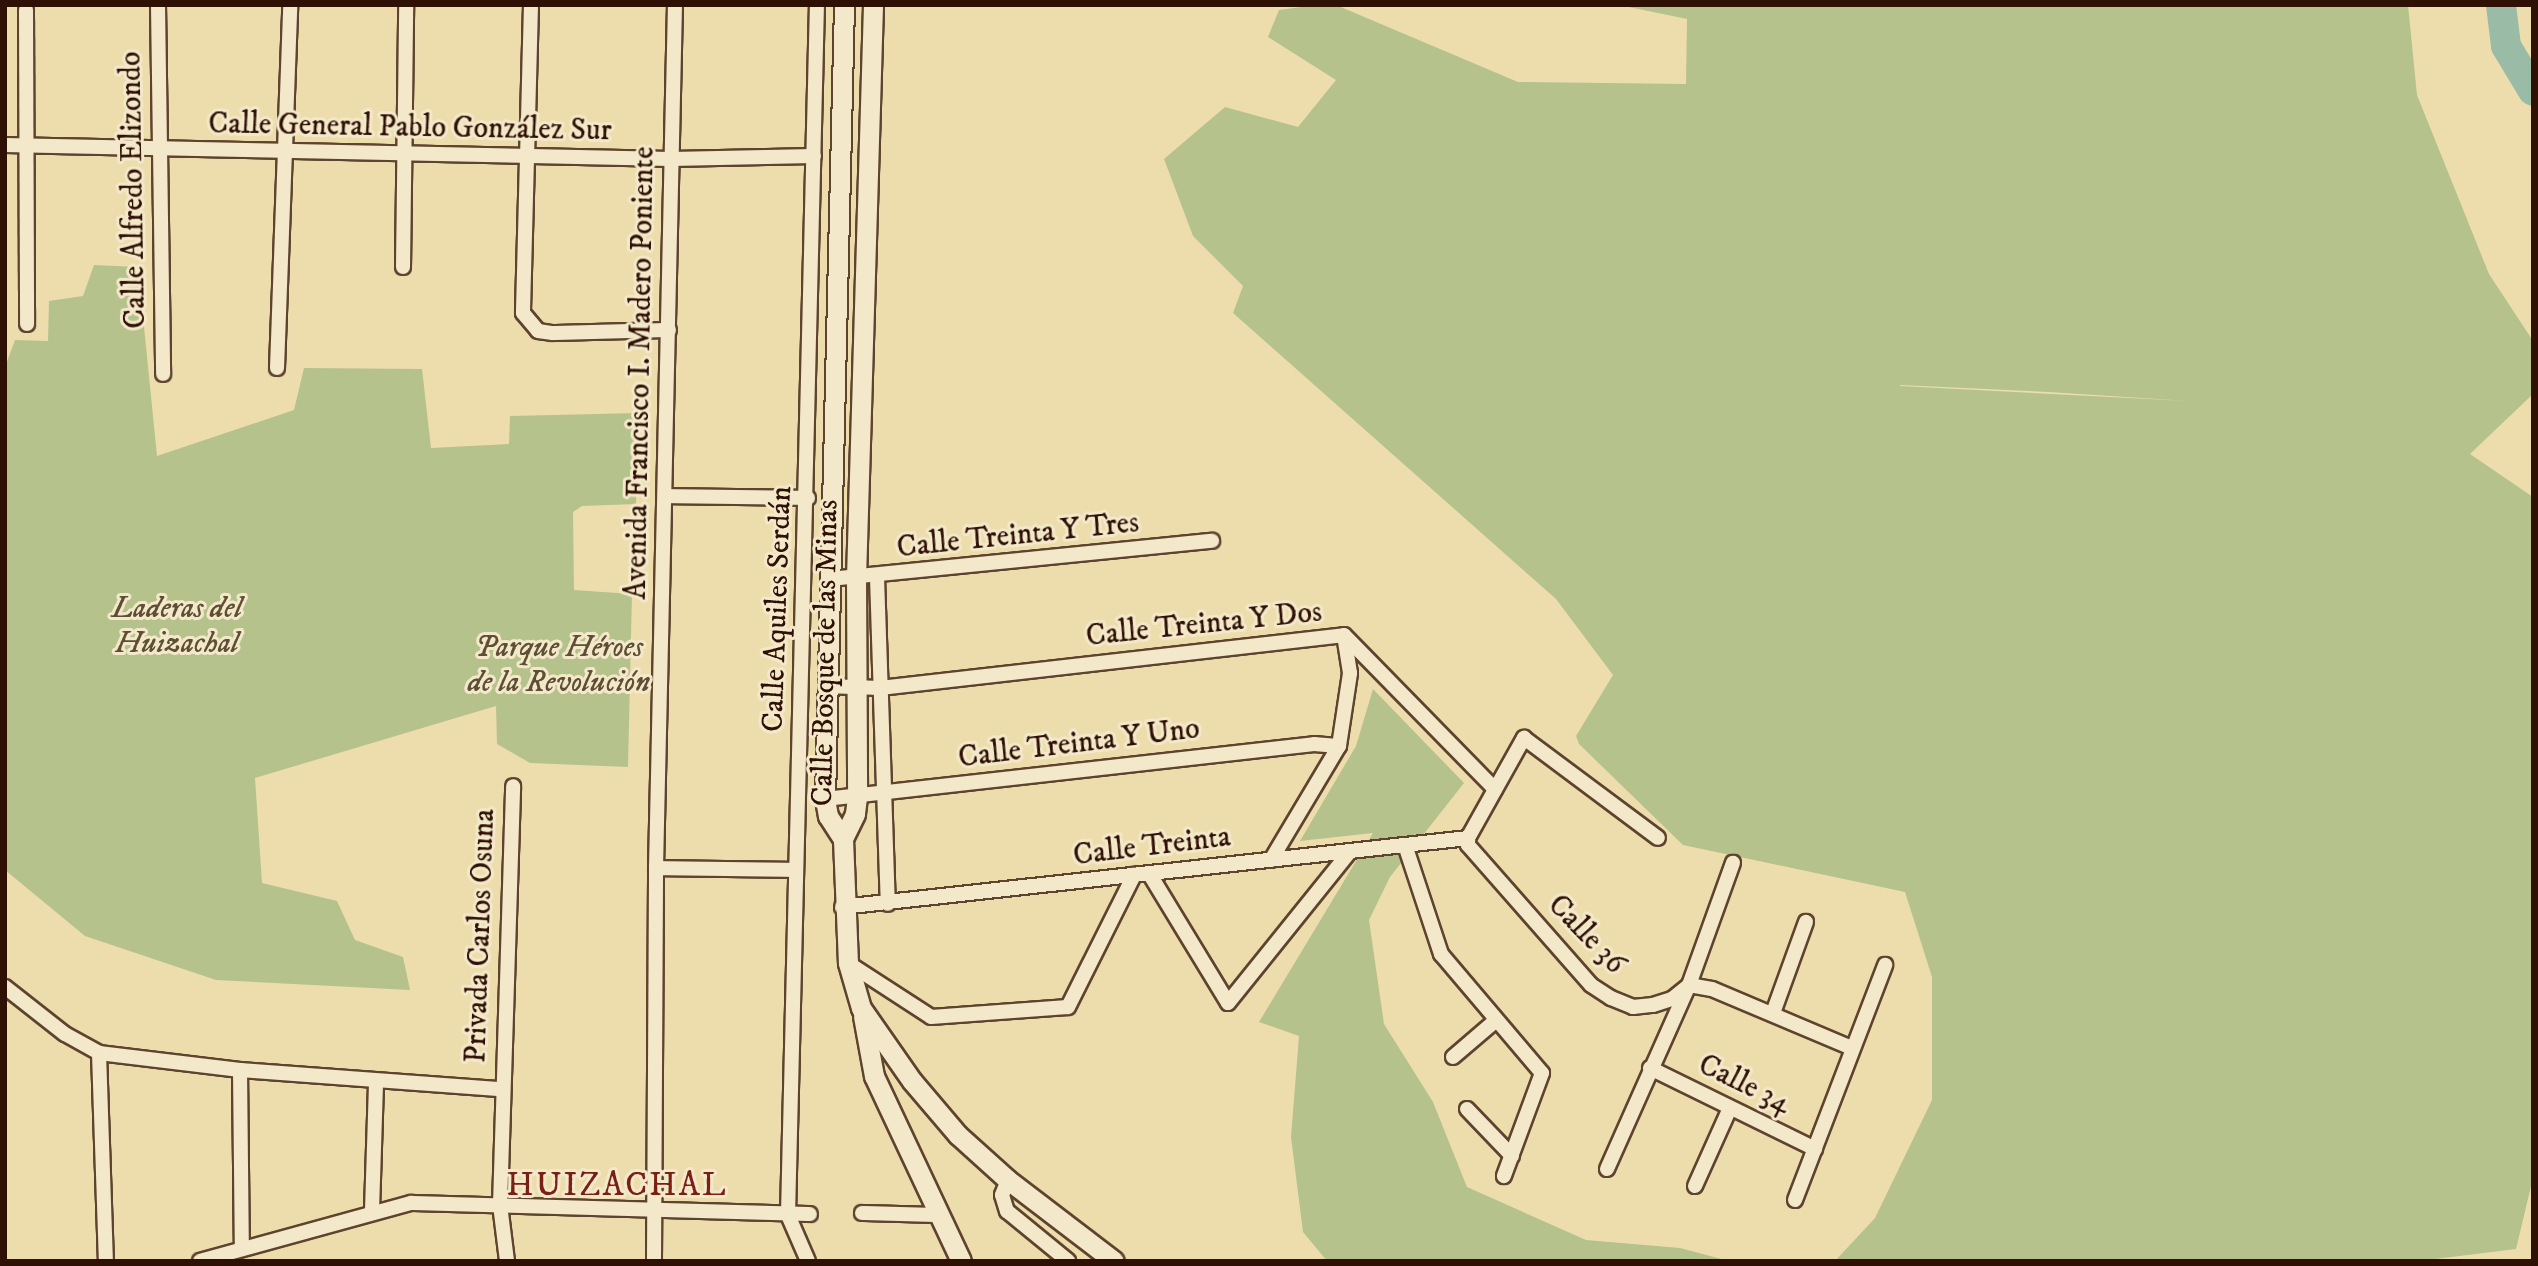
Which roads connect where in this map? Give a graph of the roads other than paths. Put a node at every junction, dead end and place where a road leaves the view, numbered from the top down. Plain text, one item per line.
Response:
1 (158, 5) edge
2 (290, 5) edge
3 (406, 5) edge
4 (531, 5) edge
5 (675, 5) edge
6 (817, 5) edge
7 (844, 5) edge
8 (873, 5) edge
9 (26, 10) dead end
10 (5, 145) edge
11 (26, 145) junction
12 (157, 148) junction
13 (282, 152) junction
14 (401, 155) junction
15 (526, 155) junction
16 (814, 156) junction
17 (671, 159) junction
18 (403, 267) dead end
19 (27, 324) dead end
20 (669, 330) junction
21 (277, 368) dead end
22 (163, 374) dead end
23 (665, 496) junction
24 (808, 498) junction
25 (1212, 541) dead end
26 (856, 577) junction
27 (877, 577) junction
28 (829, 579) junction
29 (1344, 635) junction
30 (826, 686) junction
31 (856, 688) junction
32 (880, 688) junction
33 (1339, 746) junction
34 (513, 786) dead end
35 (1495, 789) junction
36 (884, 793) junction
37 (857, 797) junction
38 (825, 799) junction
39 (1468, 838) junction
40 (1658, 838) dead end
41 (843, 839) junction
42 (1405, 845) junction
43 (1350, 851) junction
44 (1271, 860) junction
45 (1733, 863) dead end
46 (656, 868) junction
47 (795, 870) junction
48 (1142, 874) junction
49 (888, 904) junction
50 (842, 907) junction
51 (1806, 922) dead end
52 (848, 963) junction
53 (1885, 965) dead end
54 (1689, 985) junction
55 (5, 987) edge
56 (861, 1009) junction
57 (1773, 1013) junction
58 (1494, 1022) junction
59 (1852, 1048) junction
60 (100, 1053) junction
61 (1453, 1057) dead end
62 (1650, 1068) junction
63 (240, 1070) junction
64 (376, 1081) junction
65 (501, 1089) junction
66 (1730, 1108) junction
67 (1467, 1109) dead end
68 (1815, 1149) junction
69 (1512, 1156) junction
70 (1607, 1170) dead end
71 (1504, 1175) dead end
72 (1007, 1180) junction
73 (1695, 1186) dead end
74 (1795, 1200) dead end
75 (500, 1205) junction
76 (652, 1206) junction
77 (372, 1211) junction
78 (862, 1213) dead end
79 (810, 1214) dead end
80 (938, 1214) junction
81 (788, 1215) junction
82 (242, 1248) junction
83 (106, 1261) edge
84 (200, 1261) edge
85 (507, 1261) edge
86 (654, 1261) edge
87 (808, 1261) edge
88 (961, 1261) edge
89 (1068, 1261) edge
90 (1114, 1261) edge

1 - 12 street, Calle Alfredo Elizondo
2 - 13 street
3 - 14 street
4 - 15 street
5 - 17 street, Avenida Francisco I. Madero Poniente
6 - 16 street, Calle Aquiles Serdán
7 - 28 main road, Calle Bosque de las Minas
8 - 26 main road, Calle Bosque de las Minas
9 - 11 street
10 - 11 street, Calle General Pablo González Sur
11 - 12 street, Calle General Pablo González Sur
11 - 19 street
12 - 13 street, Calle General Pablo González Sur
12 - 22 street, Calle Alfredo Elizondo
13 - 14 street, Calle General Pablo González Sur
13 - 21 street
14 - 15 street, Calle General Pablo González Sur
14 - 18 street
15 - 17 street, Calle General Pablo González Sur
15 - 20 street
16 - 17 street, Calle General Pablo González Sur
16 - 24 street, Calle Aquiles Serdán
17 - 20 street, Avenida Francisco I. Madero Poniente
20 - 23 street, Avenida Francisco I. Madero Poniente
23 - 24 street
23 - 46 street, Avenida Francisco I. Madero Poniente
24 - 47 street, Calle Aquiles Serdán
25 - 27 street, Calle Treinta Y Tres
26 - 27 street, Calle Treinta Y Tres
26 - 28 street, Calle Treinta Y Tres
26 - 31 main road, Calle Bosque de las Minas
27 - 32 street
28 - 30 main road, Calle Bosque de las Minas
29 - 32 street, Calle Treinta Y Dos
29 - 33 street, Calle Treinta Y Dos
29 - 35 street
30 - 31 street, Calle Treinta Y Dos
30 - 38 main road, Calle Bosque de las Minas
31 - 32 street, Calle Treinta Y Dos
31 - 37 main road, Calle Bosque de las Minas
32 - 36 street
33 - 36 street, Calle Treinta Y Uno
33 - 44 street, Calle Treinta Y Dos
34 - 65 street, Privada Carlos Osuna
35 - 39 street
35 - 40 street
36 - 37 street, Calle Treinta Y Uno
36 - 49 street
37 - 38 street, Calle Treinta Y Uno
37 - 41 main road, Calle Bosque de las Minas
38 - 41 main road, Calle Bosque de las Minas
39 - 42 street, Calle Treinta
39 - 54 street, Calle 36
41 - 50 main road
42 - 43 street, Calle Treinta
42 - 58 street
43 - 44 street, Calle Treinta
43 - 48 street
44 - 48 street, Calle Treinta
45 - 54 street
46 - 47 street
46 - 76 street, Avenida Francisco I. Madero Poniente
47 - 81 street, Calle Aquiles Serdán
48 - 49 street, Calle Treinta
48 - 52 street
49 - 50 street, Calle Treinta
50 - 52 main road
51 - 57 street
52 - 56 main road
53 - 59 street
54 - 57 street
54 - 62 street
55 - 60 street
56 - 72 main road
56 - 80 main road
57 - 59 street
58 - 61 street
58 - 69 street
59 - 68 street
60 - 63 street
60 - 83 street
62 - 66 street, Calle 34
62 - 70 street
63 - 64 street
63 - 82 street
64 - 65 street
64 - 77 street
65 - 75 street, Privada Carlos Osuna
66 - 68 street, Calle 34
66 - 73 street
67 - 69 street
68 - 74 street
69 - 71 street
72 - 89 street
72 - 90 main road
75 - 76 street
75 - 77 street
75 - 85 street, Privada Carlos Osuna
76 - 81 street
76 - 86 street, Avenida Francisco I. Madero Poniente
77 - 82 street
78 - 80 street
79 - 81 street
80 - 88 main road
81 - 87 street
82 - 84 street

